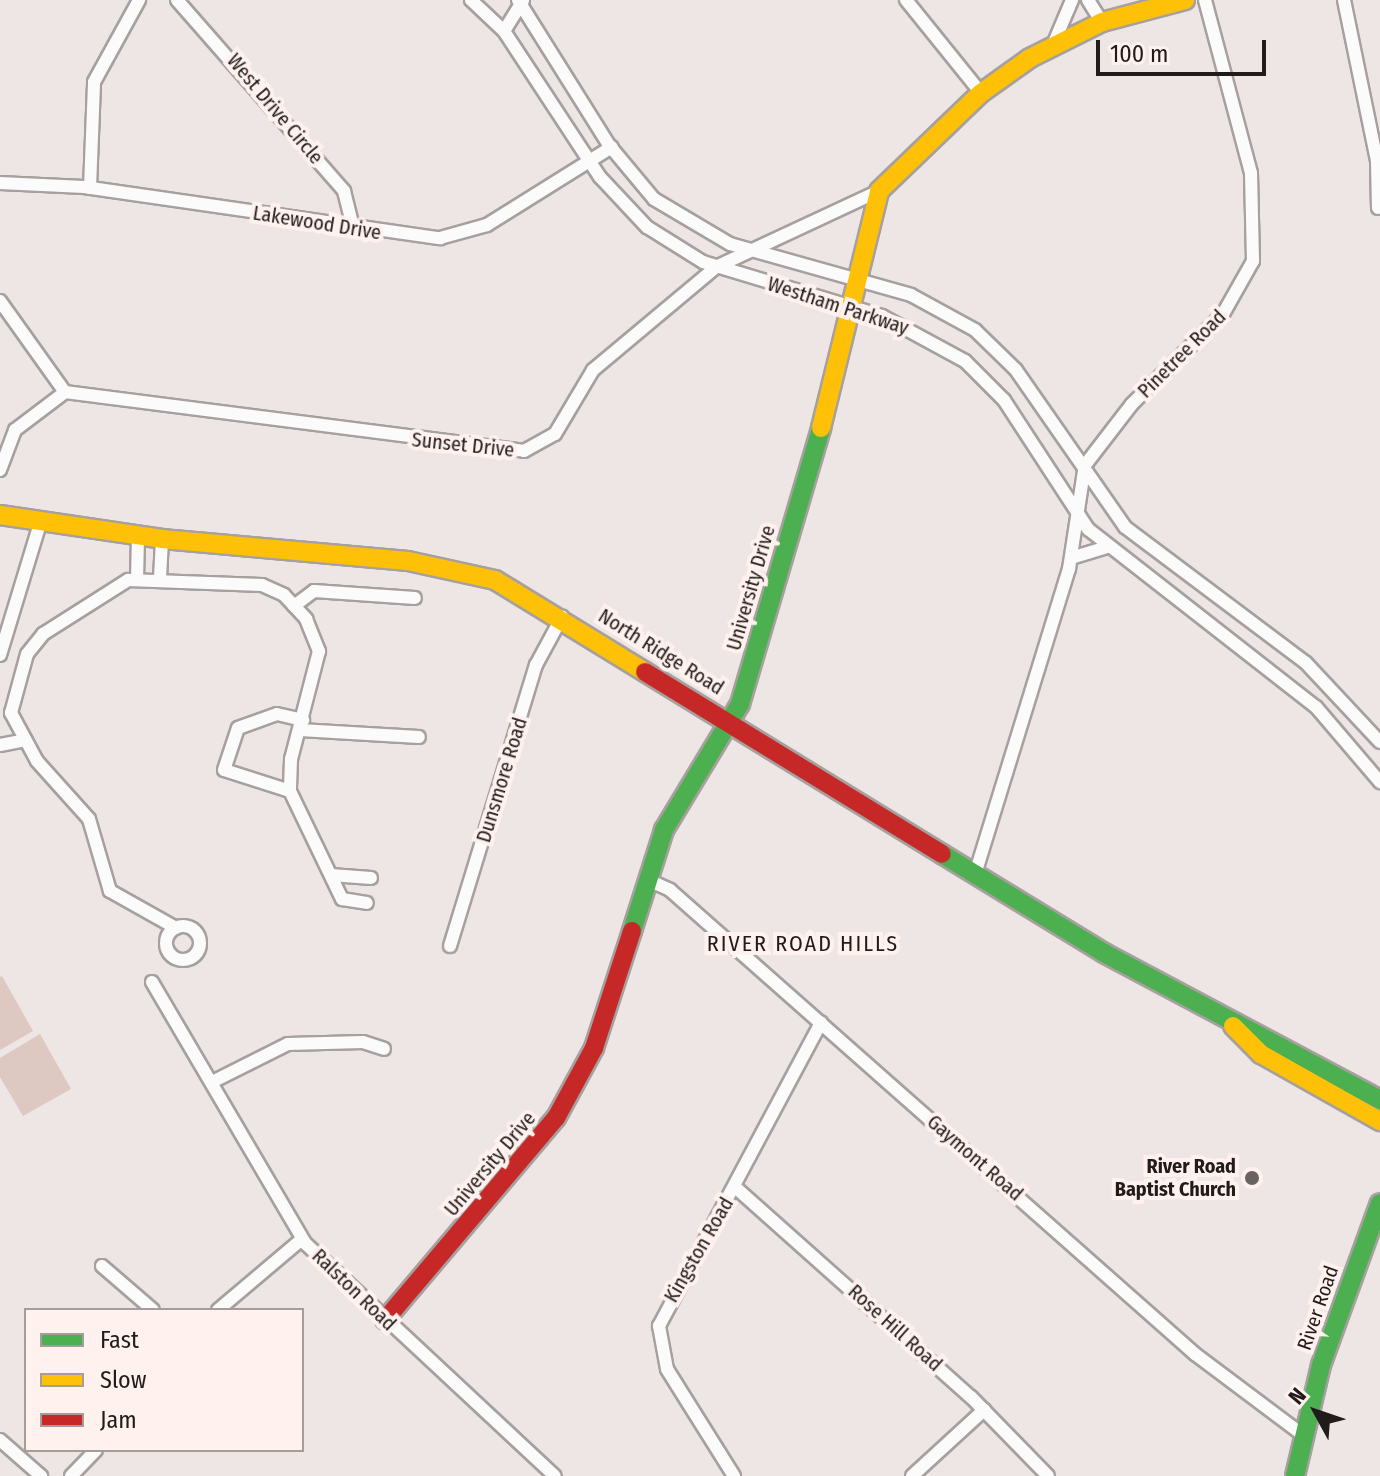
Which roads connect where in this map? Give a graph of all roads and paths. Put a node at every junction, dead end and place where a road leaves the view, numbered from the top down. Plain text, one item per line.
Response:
1 (139, 0) edge
2 (177, 0) edge
3 (471, 0) edge
4 (906, 0) edge
5 (1072, 0) edge
6 (1088, 0) edge
7 (1185, 0) edge
8 (1205, 0) edge
9 (1344, 0) edge
10 (520, 1) edge
11 (1102, 22) junction
12 (504, 31) junction
13 (1053, 45) junction
14 (981, 93) junction
15 (612, 147) junction
16 (589, 161) junction
17 (0, 183) edge
18 (90, 188) junction
19 (879, 191) junction
20 (1378, 208) dead end
21 (353, 228) junction
22 (757, 252) junction
23 (716, 267) junction
24 (860, 280) junction
25 (0, 301) edge
26 (856, 308) junction
27 (65, 392) junction
28 (0, 470) edge
29 (1085, 479) junction
30 (0, 515) edge
31 (1079, 518) junction
32 (40, 523) junction
33 (138, 536) junction
34 (162, 539) junction
35 (1106, 547) junction
36 (1071, 558) junction
37 (160, 578) junction
38 (137, 580) junction
39 (415, 598) dead end
40 (294, 606) junction
41 (562, 617) junction
42 (0, 655) edge
43 (730, 720) junction
44 (302, 725) junction
45 (419, 737) dead end
46 (26, 740) junction
47 (1380, 742) edge
48 (0, 745) edge
49 (1380, 782) edge
50 (290, 791) junction
51 (976, 871) junction
52 (331, 875) junction
53 (371, 878) dead end
54 (648, 880) junction
55 (367, 903) dead end
56 (176, 928) dead end
57 (450, 946) dead end
58 (152, 982) dead end
59 (821, 1023) junction
60 (1231, 1024) junction
61 (384, 1049) dead end
62 (212, 1082) junction
63 (1380, 1100) edge
64 (1380, 1121) edge
65 (735, 1187) junction
66 (1380, 1203) edge
67 (302, 1239) junction
68 (102, 1266) dead end
69 (151, 1308) edge
70 (220, 1308) edge
71 (385, 1320) junction
72 (984, 1410) junction
73 (1303, 1435) junction
74 (0, 1440) edge
75 (94, 1452) edge
76 (41, 1476) edge
77 (71, 1476) edge
78 (555, 1476) edge
79 (734, 1476) edge
80 (912, 1476) edge
81 (1048, 1476) edge
82 (1295, 1476) edge

1 - 18 street
2 - 21 street, West Drive Circle
3 - 12 street, Westham Parkway
4 - 14 street
5 - 13 street
6 - 11 street
7 - 11 main road
8 - 29 street, Pinetree Road
9 - 20 street
10 - 12 street
10 - 15 street, Westham Parkway
11 - 13 main road
12 - 16 street, Westham Parkway
13 - 14 main road
14 - 19 main road
15 - 16 street, Lakewood Drive
15 - 22 street, Westham Parkway
16 - 21 street, Lakewood Drive
16 - 23 street, Westham Parkway
17 - 18 street, Lakewood Drive
18 - 21 street, Lakewood Drive
19 - 22 street, Sunset Drive
19 - 24 main road, University Drive
22 - 23 street, Sunset Drive
22 - 24 street, Westham Parkway
23 - 26 street, Westham Parkway
23 - 27 street, Sunset Drive
24 - 26 main road, University Drive
24 - 29 street, Westham Parkway
25 - 27 street
26 - 31 street, Westham Parkway
26 - 43 main road, University Drive
27 - 28 street
29 - 31 street, Pinetree Road
29 - 47 street, Westham Parkway
30 - 32 main road, North Ridge Road
31 - 35 street, Westham Parkway
31 - 36 street, Pinetree Road
32 - 33 main road, North Ridge Road
32 - 42 street
33 - 34 main road, North Ridge Road
33 - 38 street
34 - 37 street
34 - 41 main road, North Ridge Road
35 - 36 street
35 - 49 street, Westham Parkway
36 - 51 street, Pinetree Road
37 - 38 street
37 - 40 street
38 - 46 street
39 - 40 street
40 - 44 street
41 - 43 main road, North Ridge Road
41 - 57 street, Dunsmore Road
43 - 51 main road, North Ridge Road
43 - 54 main road, University Drive
44 - 45 street
44 - 50 street
44 - 50 street
46 - 48 street
46 - 56 street
50 - 52 street
51 - 60 main road, North Ridge Road
52 - 53 street
52 - 55 street
54 - 59 street, Gaymont Road
54 - 71 main road, University Drive
58 - 62 street, Ralston Road
59 - 65 street, Kingston Road
59 - 73 street, Gaymont Road
60 - 63 main road, North Ridge Road
60 - 64 main road, North Ridge Road
61 - 62 street
62 - 67 street, Ralston Road
65 - 72 street, Rose Hill Road
65 - 79 street, Kingston Road
66 - 73 main road, River Road
67 - 70 street
67 - 71 street, Ralston Road
68 - 69 street
71 - 78 street, Ralston Road
72 - 80 street
72 - 81 street, Rose Hill Road
73 - 82 main road, River Road
74 - 76 street
75 - 77 street

